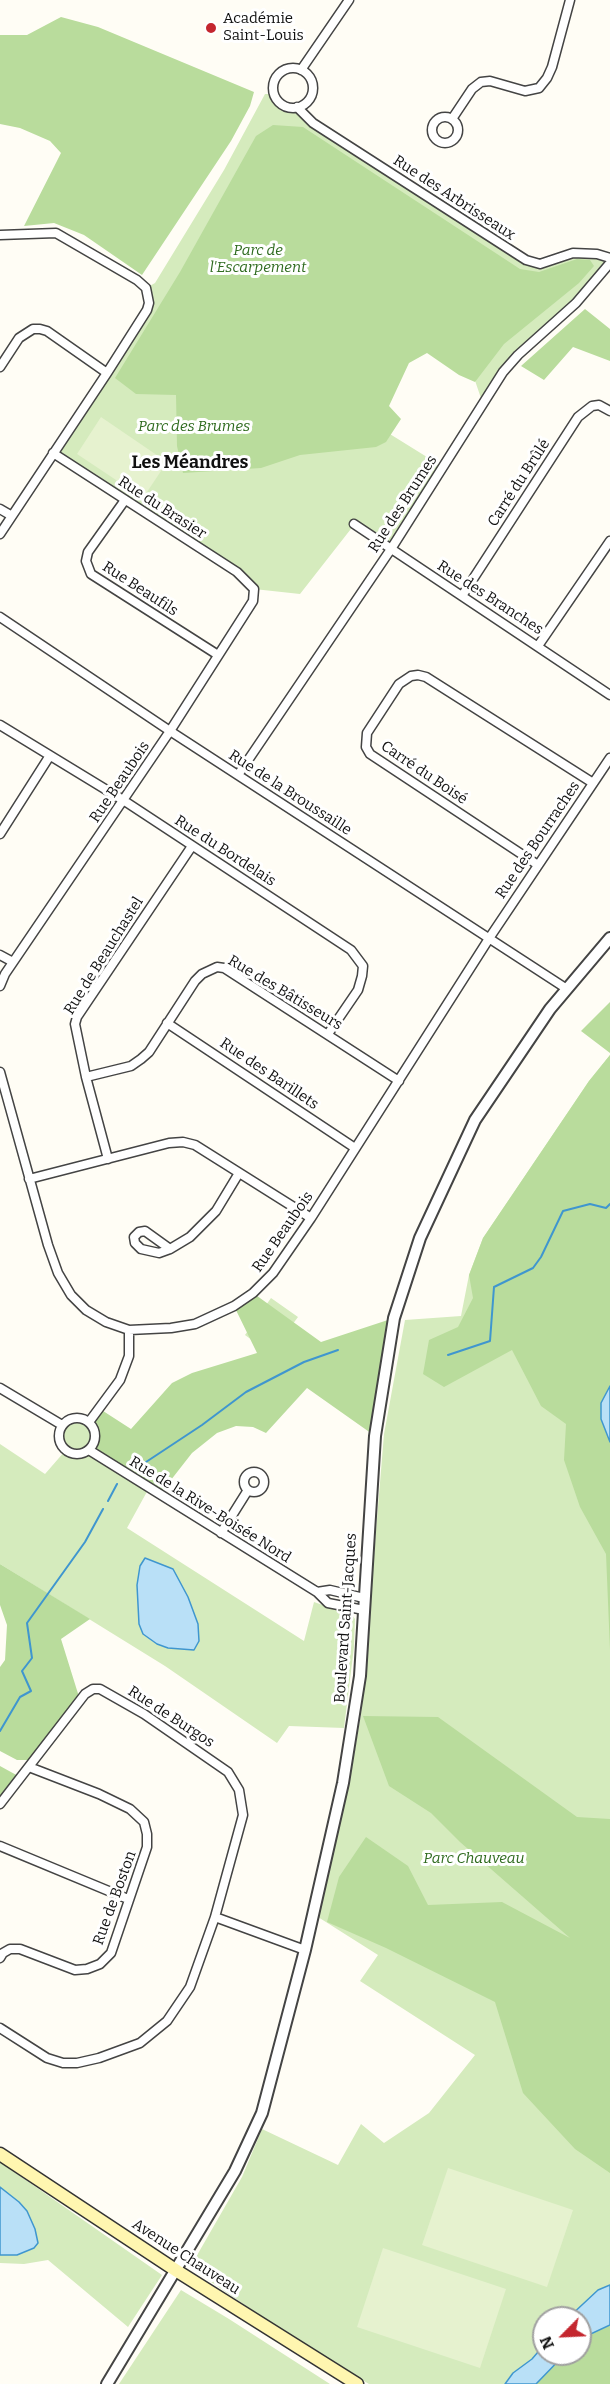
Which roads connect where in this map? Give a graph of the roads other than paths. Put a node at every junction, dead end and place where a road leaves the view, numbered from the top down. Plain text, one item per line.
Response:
1 (349, 0) edge
2 (570, 0) edge
3 (301, 70) junction
4 (297, 107) junction
5 (452, 119) dead end
6 (0, 235) edge
7 (610, 258) edge
8 (610, 264) edge
9 (0, 367) edge
10 (107, 373) junction
11 (610, 411) edge
12 (53, 453) junction
13 (125, 500) junction
14 (0, 509) edge
15 (12, 516) junction
16 (354, 524) dead end
17 (0, 534) edge
18 (610, 541) edge
19 (391, 549) junction
20 (254, 589) joint
21 (462, 596) junction
22 (0, 617) edge
23 (538, 646) junction
24 (218, 655) junction
25 (610, 695) edge
26 (0, 725) edge
27 (170, 731) junction
28 (49, 757) junction
29 (610, 758) edge
30 (238, 775) junction
31 (593, 783) junction
32 (123, 801) junction
33 (0, 834) edge
34 (192, 846) junction
35 (538, 865) junction
36 (490, 937) junction
37 (610, 938) edge
38 (0, 955) edge
39 (13, 962) junction
40 (0, 986) edge
41 (567, 989) junction
42 (167, 1023) junction
43 (328, 1034) junction
44 (0, 1072) edge
45 (86, 1077) junction
46 (399, 1081) junction
47 (355, 1148) junction
48 (108, 1159) junction
49 (239, 1173) junction
50 (29, 1179) junction
51 (311, 1218) junction
52 (170, 1249) dead end
53 (129, 1330) junction
54 (0, 1388) edge
55 (89, 1422) junction
56 (62, 1425) junction
57 (89, 1449) junction
58 (248, 1490) dead end
59 (221, 1533) junction
60 (317, 1592) junction
61 (364, 1598) junction
62 (364, 1610) junction
63 (29, 1767) junction
64 (0, 1804) edge
65 (0, 1846) edge
66 (128, 1899) junction
67 (216, 1917) junction
68 (305, 1950) junction
69 (0, 1958) edge
70 (0, 2028) edge
71 (0, 2154) edge
72 (177, 2271) junction
73 (107, 2384) edge
74 (357, 2384) edge

1 - 3 street
2 - 5 street
3 - 4 street
3 - 4 street
4 - 7 street, Rue des Arbrisseaux
6 - 10 street
8 - 19 street, Rue des Brumes
9 - 10 street
10 - 12 street
11 - 21 street, Carré du Brûlé
12 - 13 street, Rue du Brasier
12 - 15 street
13 - 20 street, Rue du Brasier
13 - 24 street, Rue Beaufils
14 - 15 street
15 - 17 street
16 - 19 street, Rue des Branches
18 - 23 street
19 - 21 street, Rue des Branches
19 - 30 street, Rue des Brumes
20 - 24 street, Rue Beaubois
21 - 23 street, Rue des Branches
22 - 27 street, Rue de la Broussaille
23 - 25 street, Rue des Branches
24 - 27 street, Rue Beaubois
26 - 28 street, Rue du Bordelais
27 - 30 street, Rue de la Broussaille
27 - 32 street, Rue Beaubois
28 - 32 street, Rue du Bordelais
28 - 33 street
29 - 31 street, Rue des Bourraches
30 - 36 street, Rue de la Broussaille
31 - 35 street, Rue des Bourraches
31 - 35 street, Carré du Boisé
32 - 34 street, Rue du Bordelais
32 - 39 street, Rue Beaubois
34 - 43 street, Rue du Bordelais
34 - 45 street, Rue de Beauchastel
35 - 36 street, Rue des Bourraches
36 - 41 street, Rue de la Broussaille
36 - 46 street, Rue Beaubois
37 - 41 street, Boulevard Saint-Jacques
38 - 39 street
39 - 40 street, Rue Beaubois
41 - 61 street, Boulevard Saint-Jacques
42 - 43 street, Rue des Bâtisseurs
42 - 45 street, Rue des Bâtisseurs
42 - 47 street, Rue des Barillets
43 - 46 street, Rue des Bâtisseurs
44 - 50 street, Rue Beaubois
45 - 48 street, Rue de Beauchastel
46 - 47 street, Rue Beaubois
47 - 51 street, Rue Beaubois
48 - 49 street
48 - 50 street
49 - 51 street
49 - 52 street
50 - 53 street, Rue Beaubois
51 - 53 street, Rue Beaubois
53 - 55 street
54 - 56 street
55 - 56 street
55 - 57 street
56 - 57 street
57 - 59 street, Rue de la Rive-Boisée Nord
58 - 59 street
59 - 60 street, Rue de la Rive-Boisée Nord
60 - 61 street, Rue de la Rive-Boisée Nord
60 - 62 street, Rue de la Rive-Boisée Nord
61 - 62 street, Boulevard Saint-Jacques
62 - 68 street, Boulevard Saint-Jacques
63 - 64 street, Rue de Burgos
63 - 66 street, Rue de Boston
63 - 67 street, Rue de Burgos
65 - 66 street
66 - 69 street, Rue de Boston
67 - 68 street
67 - 70 street
68 - 72 street, Boulevard Saint-Jacques
71 - 72 main road, Avenue Chauveau
72 - 73 street, Boulevard Saint-Jacques
72 - 74 main road, Avenue Chauveau

